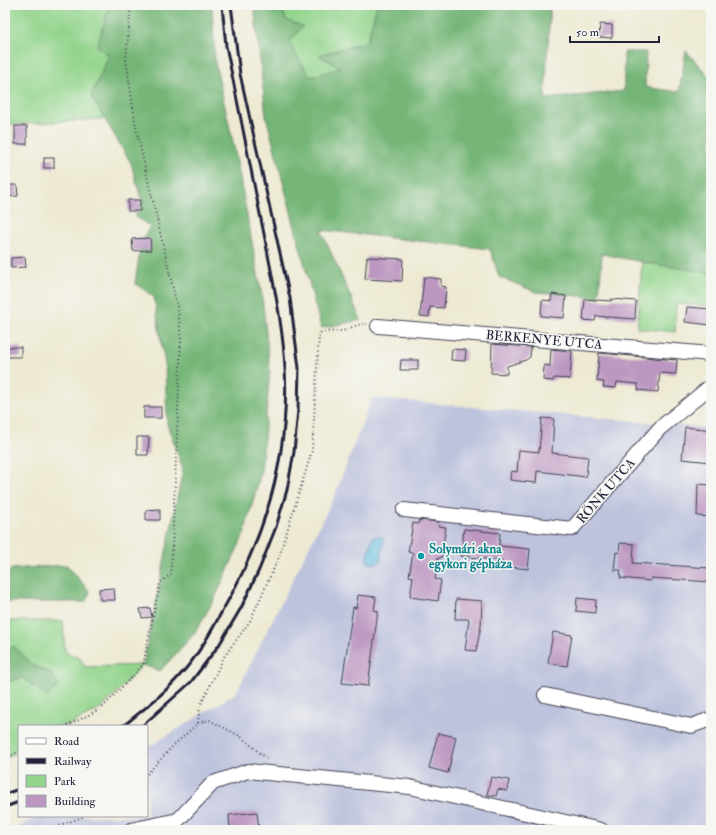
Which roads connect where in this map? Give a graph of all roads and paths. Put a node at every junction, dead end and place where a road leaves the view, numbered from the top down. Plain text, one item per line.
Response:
1 (131, 5) edge
2 (357, 325) dead end
3 (378, 326) dead end
4 (711, 354) edge
5 (711, 386) edge
6 (404, 510) dead end
7 (545, 695) dead end
8 (711, 719) edge
9 (198, 723) junction
10 (69, 725) edge
11 (18, 752) edge
12 (5, 758) edge
13 (268, 760) dead end
14 (148, 773) edge
15 (82, 817) edge
16 (179, 825) edge
17 (48, 830) edge
18 (131, 830) edge
19 (601, 830) edge

1 - 10 path
2 - 9 path
3 - 4 street, BERKENYE UTCA
5 - 6 street, RÖNK UTCA
7 - 8 street
9 - 13 path
9 - 14 path
11 - 12 path
15 - 17 path
16 - 18 street
16 - 19 street

